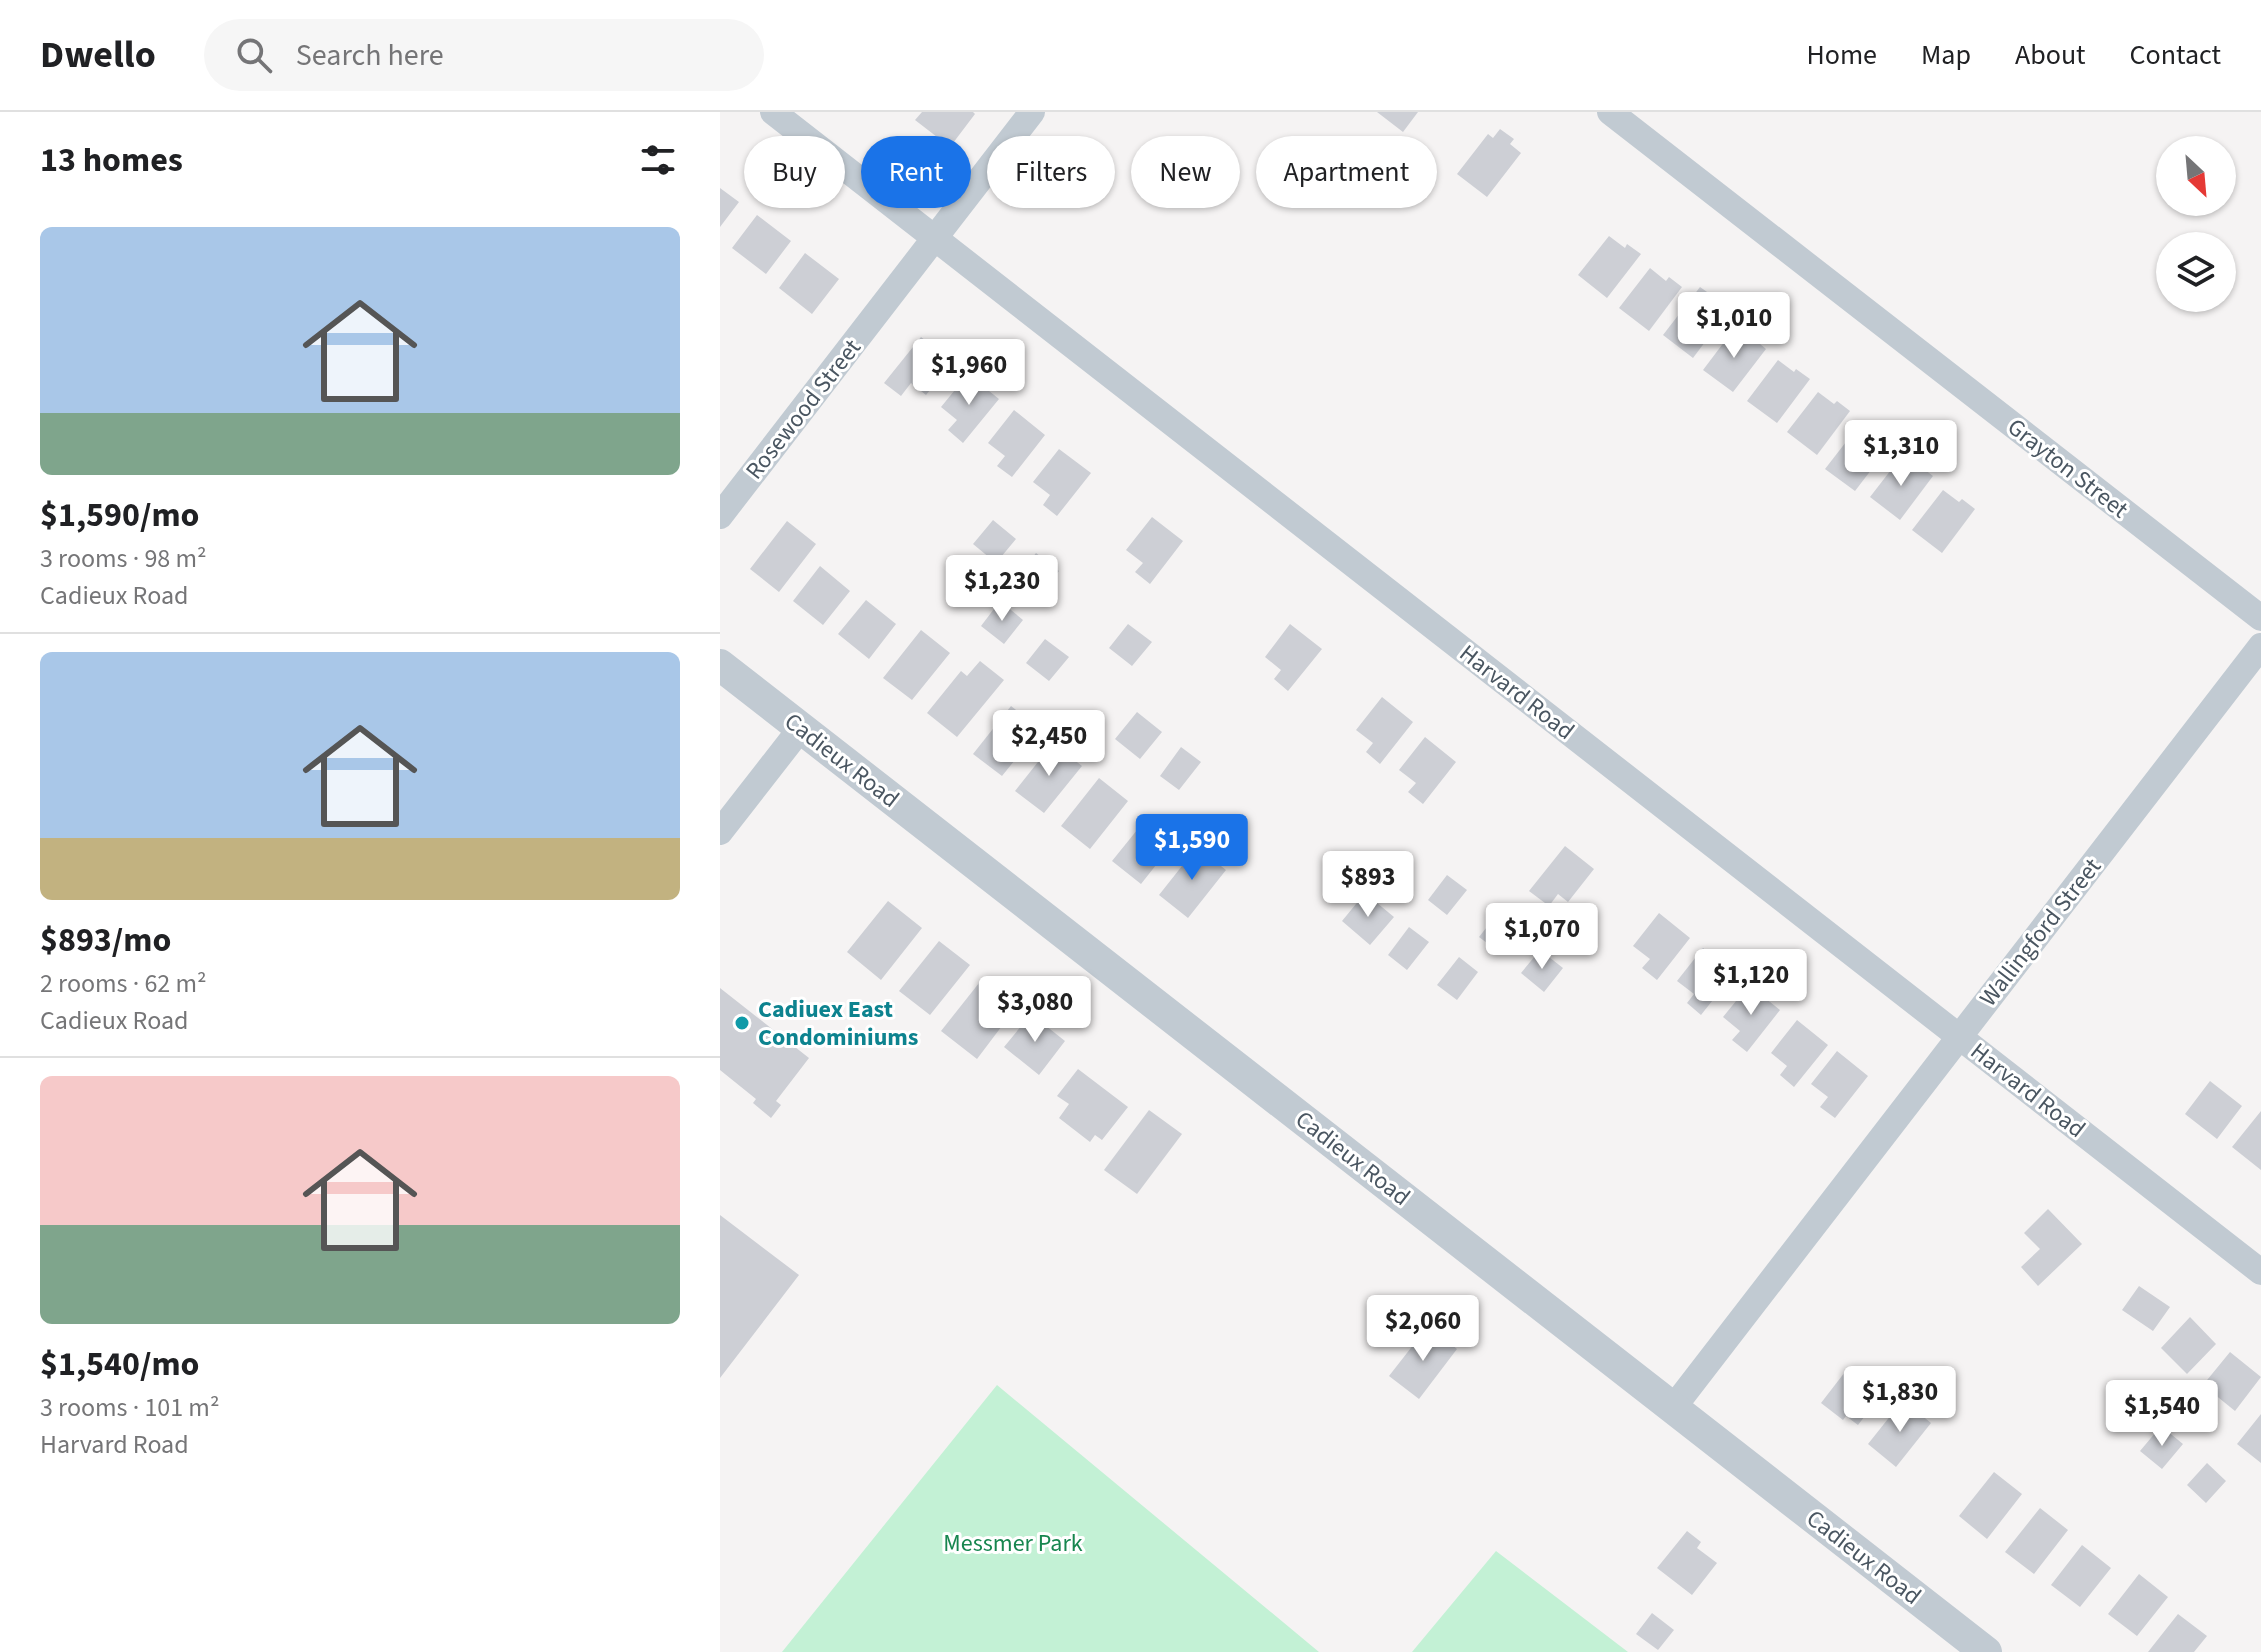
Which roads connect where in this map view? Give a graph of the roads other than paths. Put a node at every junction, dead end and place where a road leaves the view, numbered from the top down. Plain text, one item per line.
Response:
1 (773, 112) edge
2 (1032, 112) edge
3 (1610, 112) edge
4 (935, 238) junction
5 (720, 516) edge
6 (2261, 618) edge
7 (2261, 646) edge
8 (720, 665) edge
9 (801, 728) junction
10 (720, 832) edge
11 (1959, 1036) junction
12 (2261, 1272) edge
13 (1673, 1408) junction
14 (1986, 1652) edge

1 - 4 street, Harvard Road
2 - 4 street, Rosewood Street
3 - 6 street, Grayton Street
4 - 5 street, Rosewood Street
4 - 11 street, Harvard Road
7 - 11 street, Wallingford Street
8 - 9 street, Cadieux Road
9 - 10 street
9 - 13 street, Cadieux Road
11 - 12 street, Harvard Road
11 - 13 street, Wallingford Street
13 - 14 street, Cadieux Road

